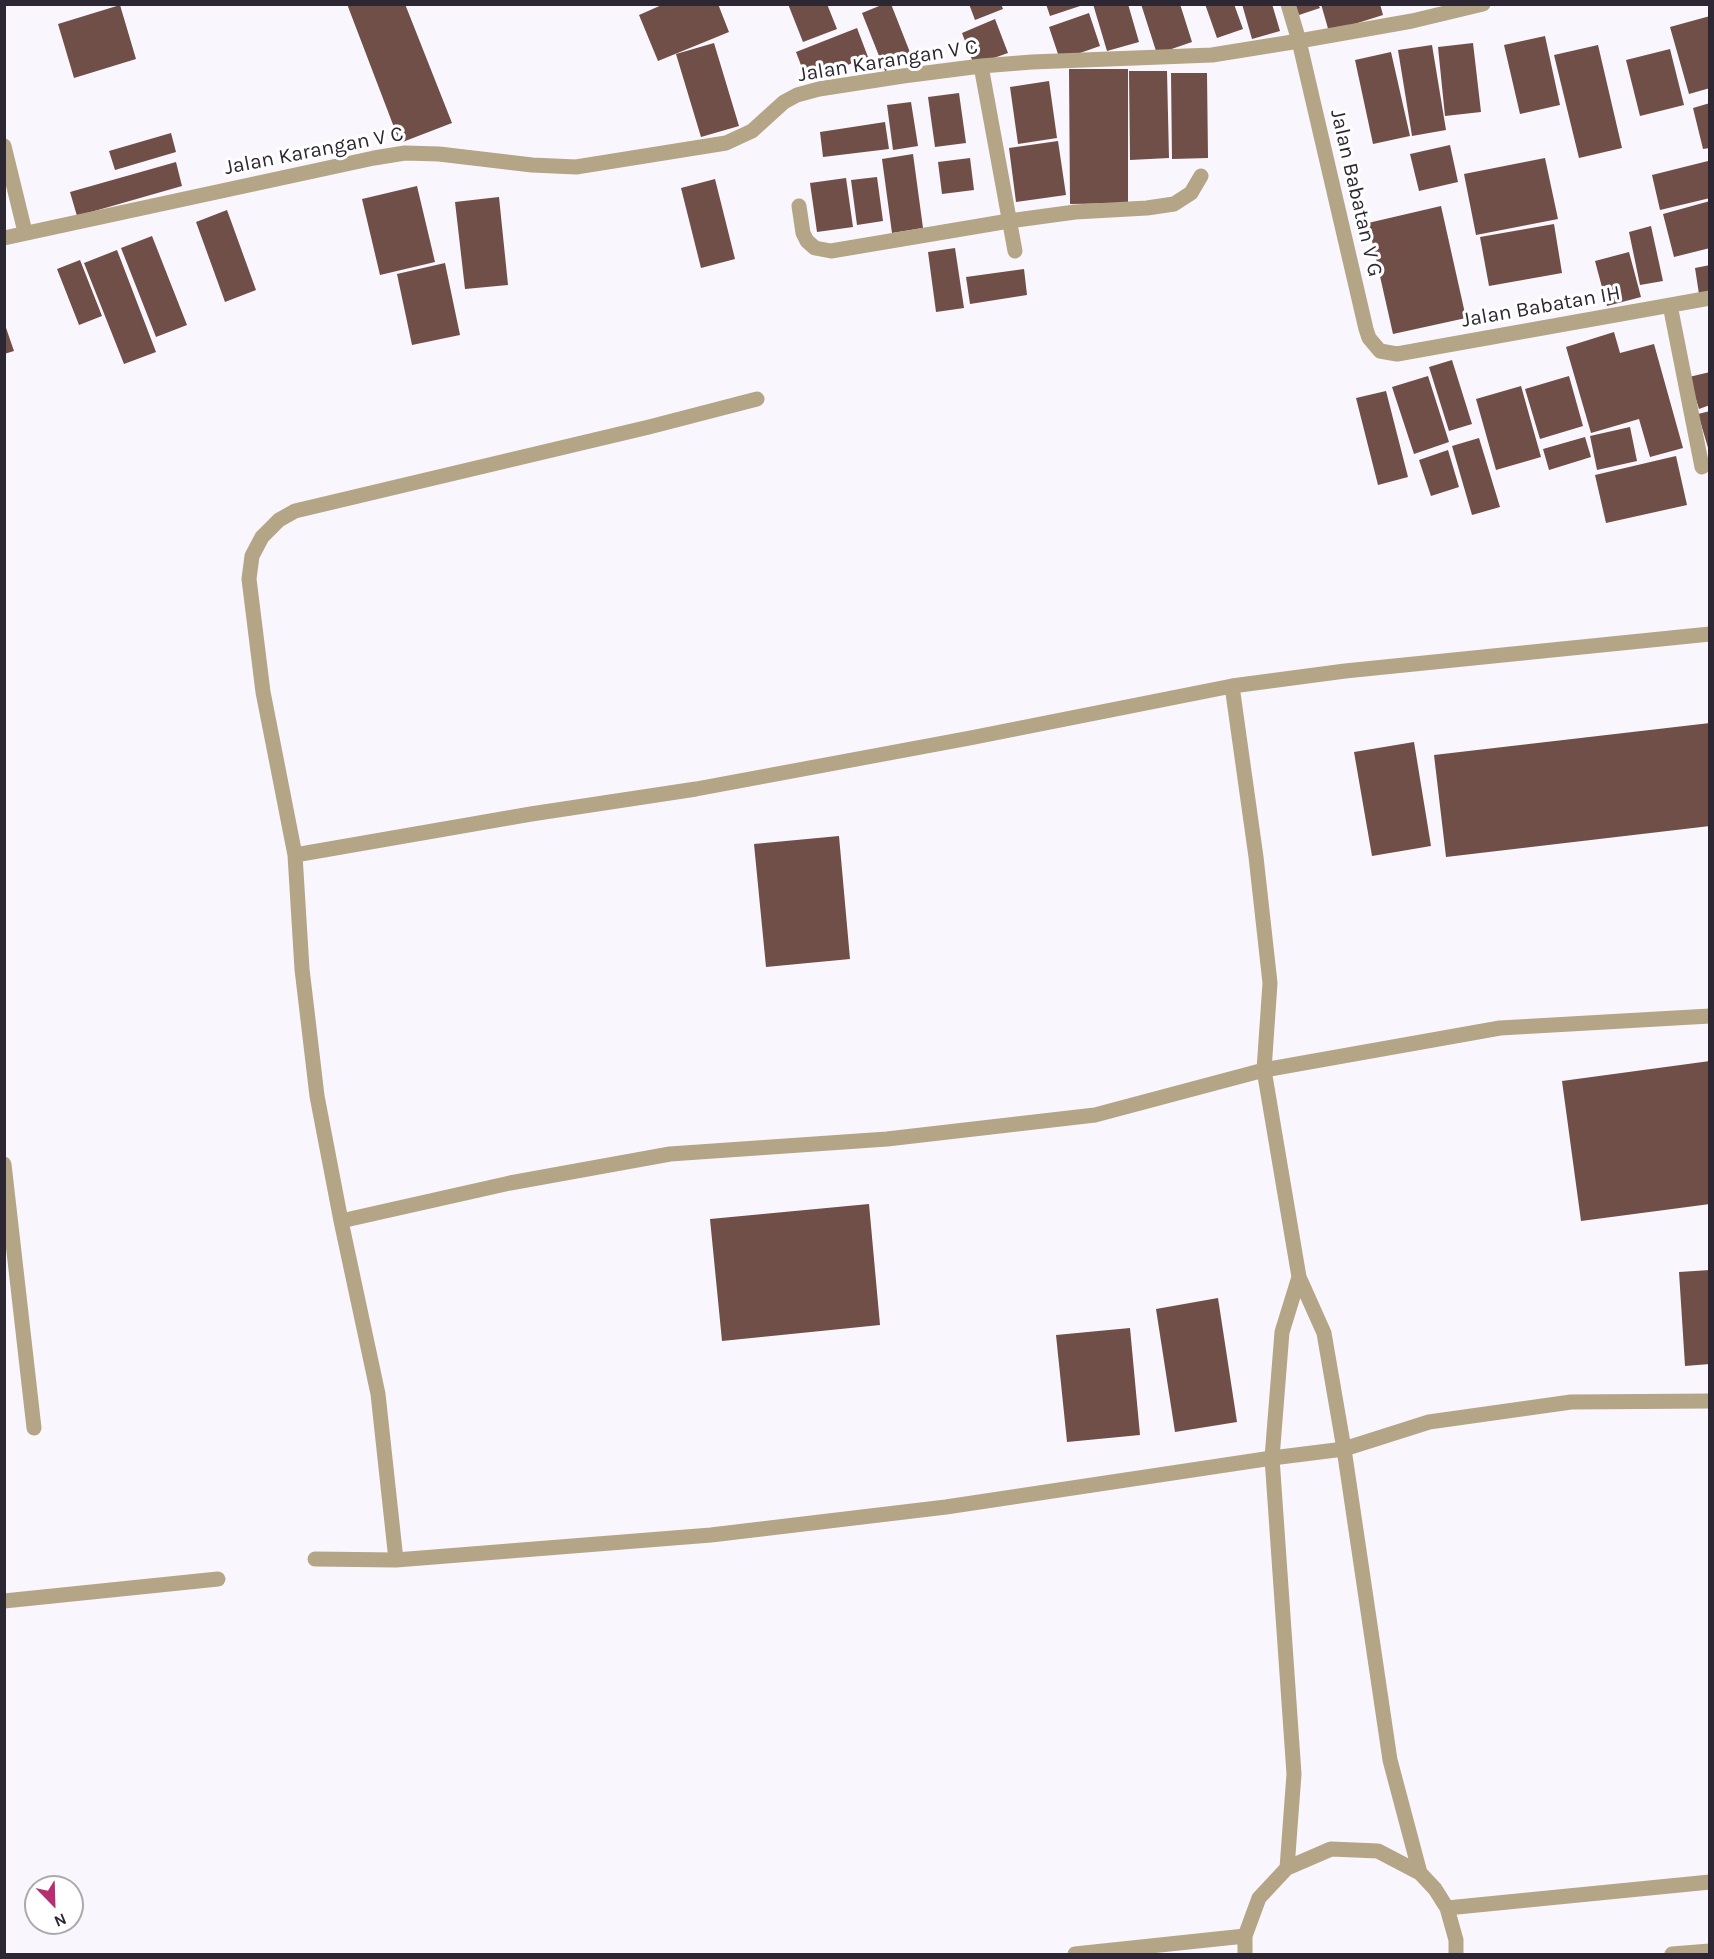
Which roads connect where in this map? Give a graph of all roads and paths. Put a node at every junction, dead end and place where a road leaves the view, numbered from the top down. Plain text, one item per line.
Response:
1 (1288, 4) edge
2 (1483, 4) edge
3 (1299, 42) junction
4 (981, 66) junction
5 (4, 146) edge
6 (1201, 176) dead end
7 (799, 206) dead end
8 (1009, 220) junction
9 (25, 232) junction
10 (4, 238) edge
11 (1015, 251) dead end
12 (1710, 298) edge
13 (1670, 305) junction
14 (1380, 351) joint
15 (757, 399) dead end
16 (1702, 467) dead end
17 (1710, 634) edge
18 (1232, 686) junction
19 (295, 855) junction
20 (1710, 1016) edge
21 (1264, 1070) junction
22 (4, 1164) edge
23 (341, 1221) junction
24 (10, 1271) edge
25 (1299, 1277) junction
26 (1710, 1401) edge
27 (34, 1428) dead end
28 (1344, 1449) junction
29 (1272, 1458) junction
30 (315, 1559) dead end
31 (396, 1560) junction
32 (218, 1579) dead end
33 (4, 1601) edge
34 (1287, 1868) junction
35 (1420, 1873) junction
36 (1710, 1882) edge
37 (1446, 1908) junction
38 (1245, 1936) junction
39 (1710, 1951) edge
40 (1076, 1954) edge
41 (1245, 1954) edge
42 (1456, 1954) edge
43 (1672, 1954) edge

1 - 3 street, Jalan Babatan V G
2 - 3 street, Jalan Karangan V C
3 - 4 street, Jalan Karangan V C
3 - 14 street, Jalan Babatan V G
4 - 8 street
4 - 9 street, Jalan Karangan V C
5 - 9 street
6 - 8 street
7 - 8 street
8 - 11 street
9 - 10 street, Jalan Karangan V C
12 - 13 street, Jalan Babatan IH
13 - 14 street, Jalan Babatan IH
13 - 16 street
15 - 19 street
17 - 18 street
18 - 19 street
18 - 21 street
19 - 23 street
20 - 21 street
21 - 23 street
21 - 25 street
22 - 24 street
23 - 31 street
24 - 27 street
25 - 28 street
25 - 29 street
26 - 28 street
28 - 29 street
28 - 35 street
29 - 31 street
29 - 34 street
30 - 31 street
32 - 33 street
34 - 35 street
34 - 38 street
35 - 37 street
36 - 37 street
37 - 42 street
38 - 40 street
38 - 41 street
39 - 43 street

